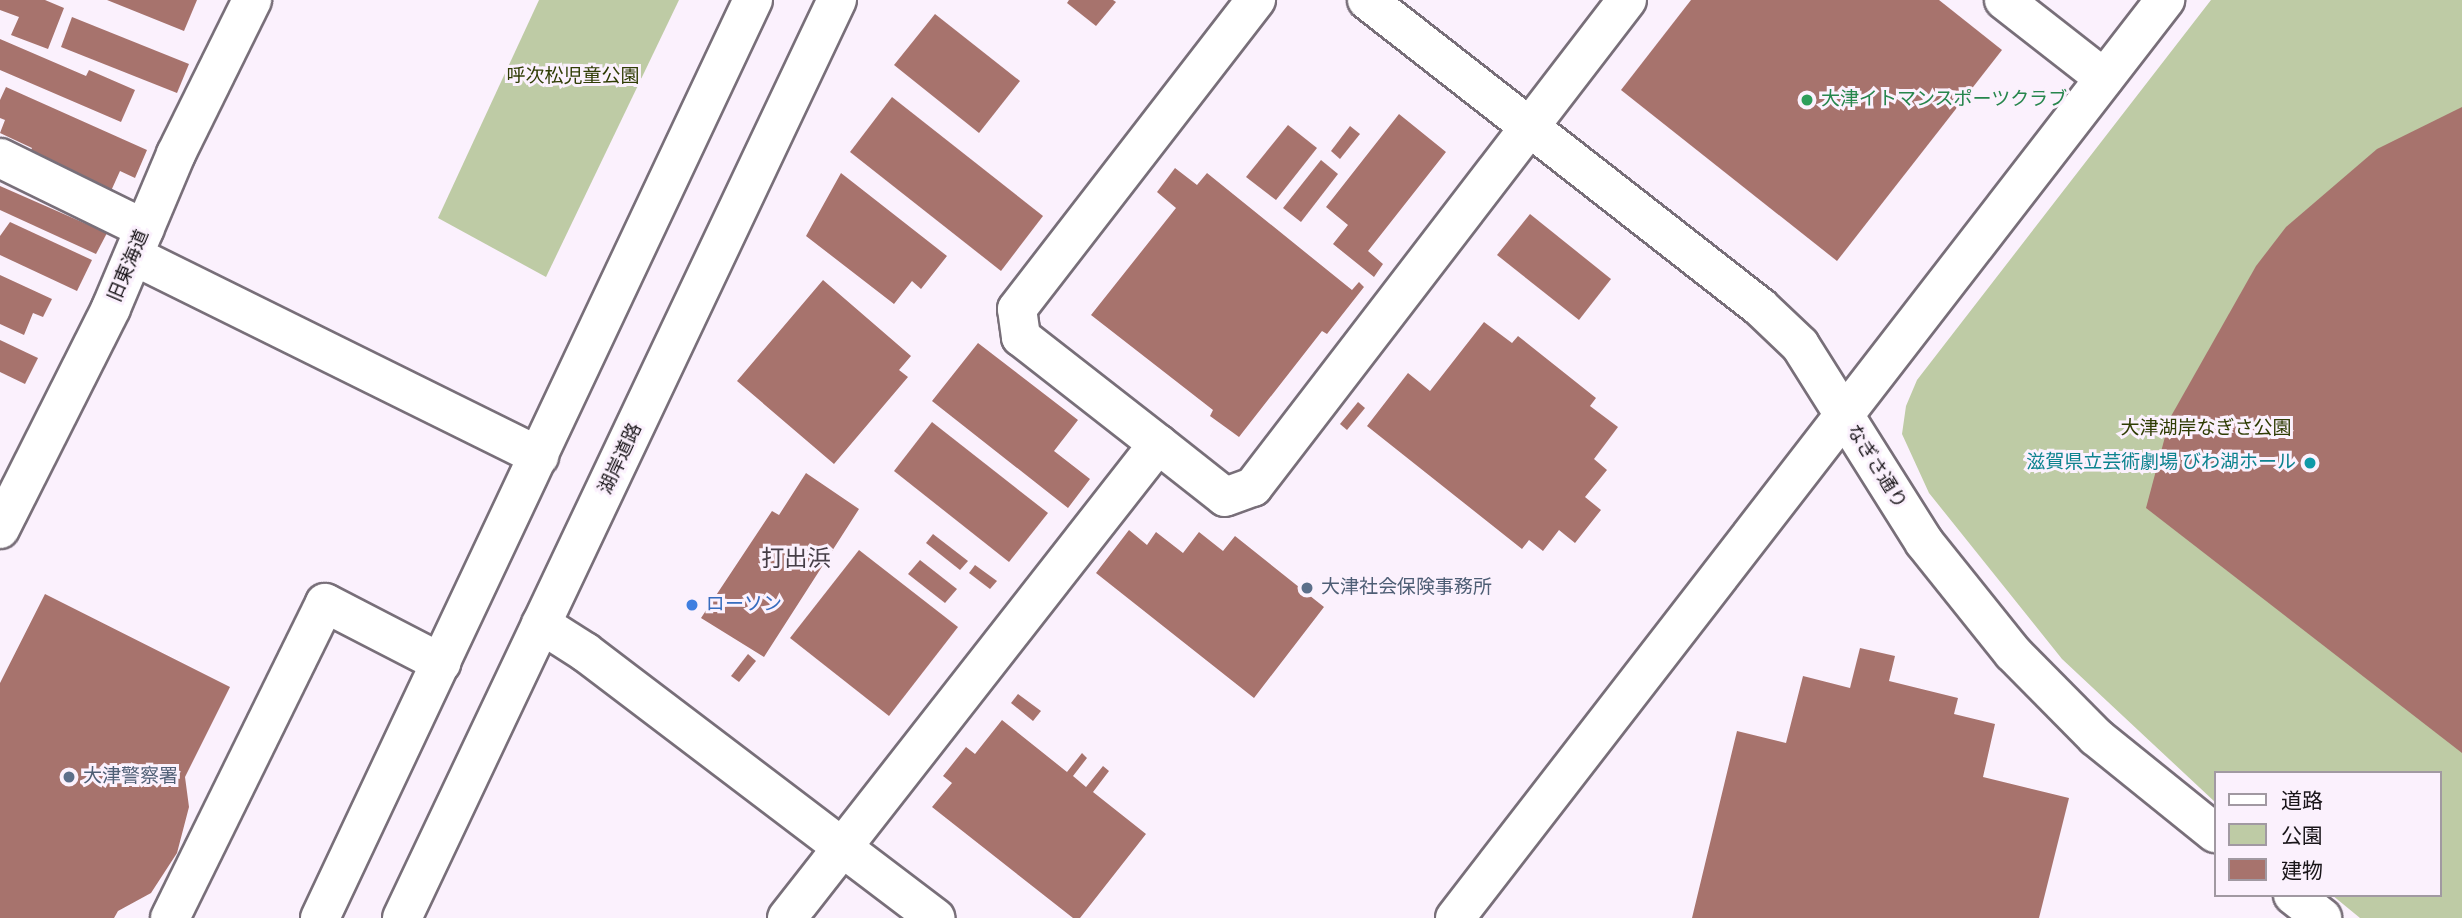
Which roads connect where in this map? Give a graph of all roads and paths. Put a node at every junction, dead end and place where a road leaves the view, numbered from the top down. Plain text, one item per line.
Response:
1 (252, 0) edge
2 (753, 0) edge
3 (837, 0) edge
4 (1256, 0) edge
5 (1367, 0) edge
6 (1627, 0) edge
7 (2004, 0) edge
8 (2165, 0) edge
9 (2105, 78) junction
10 (1529, 127) junction
11 (0, 159) edge
12 (139, 242) junction
13 (1843, 414) junction
14 (1158, 444) junction
15 (539, 456) junction
16 (0, 528) edge
17 (541, 624) junction
18 (441, 663) junction
19 (2214, 832) edge
20 (840, 847) junction
21 (2296, 897) edge
22 (170, 918) edge
23 (320, 918) edge
24 (402, 918) edge
25 (787, 918) edge
26 (935, 918) edge
27 (1455, 918) edge
28 (2322, 918) edge

1 - 12 street, 旧東海道
2 - 15 street
3 - 17 street, 湖岸道路
4 - 14 street
5 - 10 street
6 - 10 street
7 - 9 street
8 - 9 street, なぎさ通り
9 - 13 street, なぎさ通り
10 - 13 street
10 - 14 street
11 - 12 street
12 - 15 street
12 - 16 street, 旧東海道
13 - 19 street, なぎさ通り
13 - 27 street
14 - 20 street
15 - 18 street
17 - 20 street
17 - 24 street, 湖岸道路
18 - 22 street
18 - 23 street
20 - 25 street
20 - 26 street
21 - 28 street

